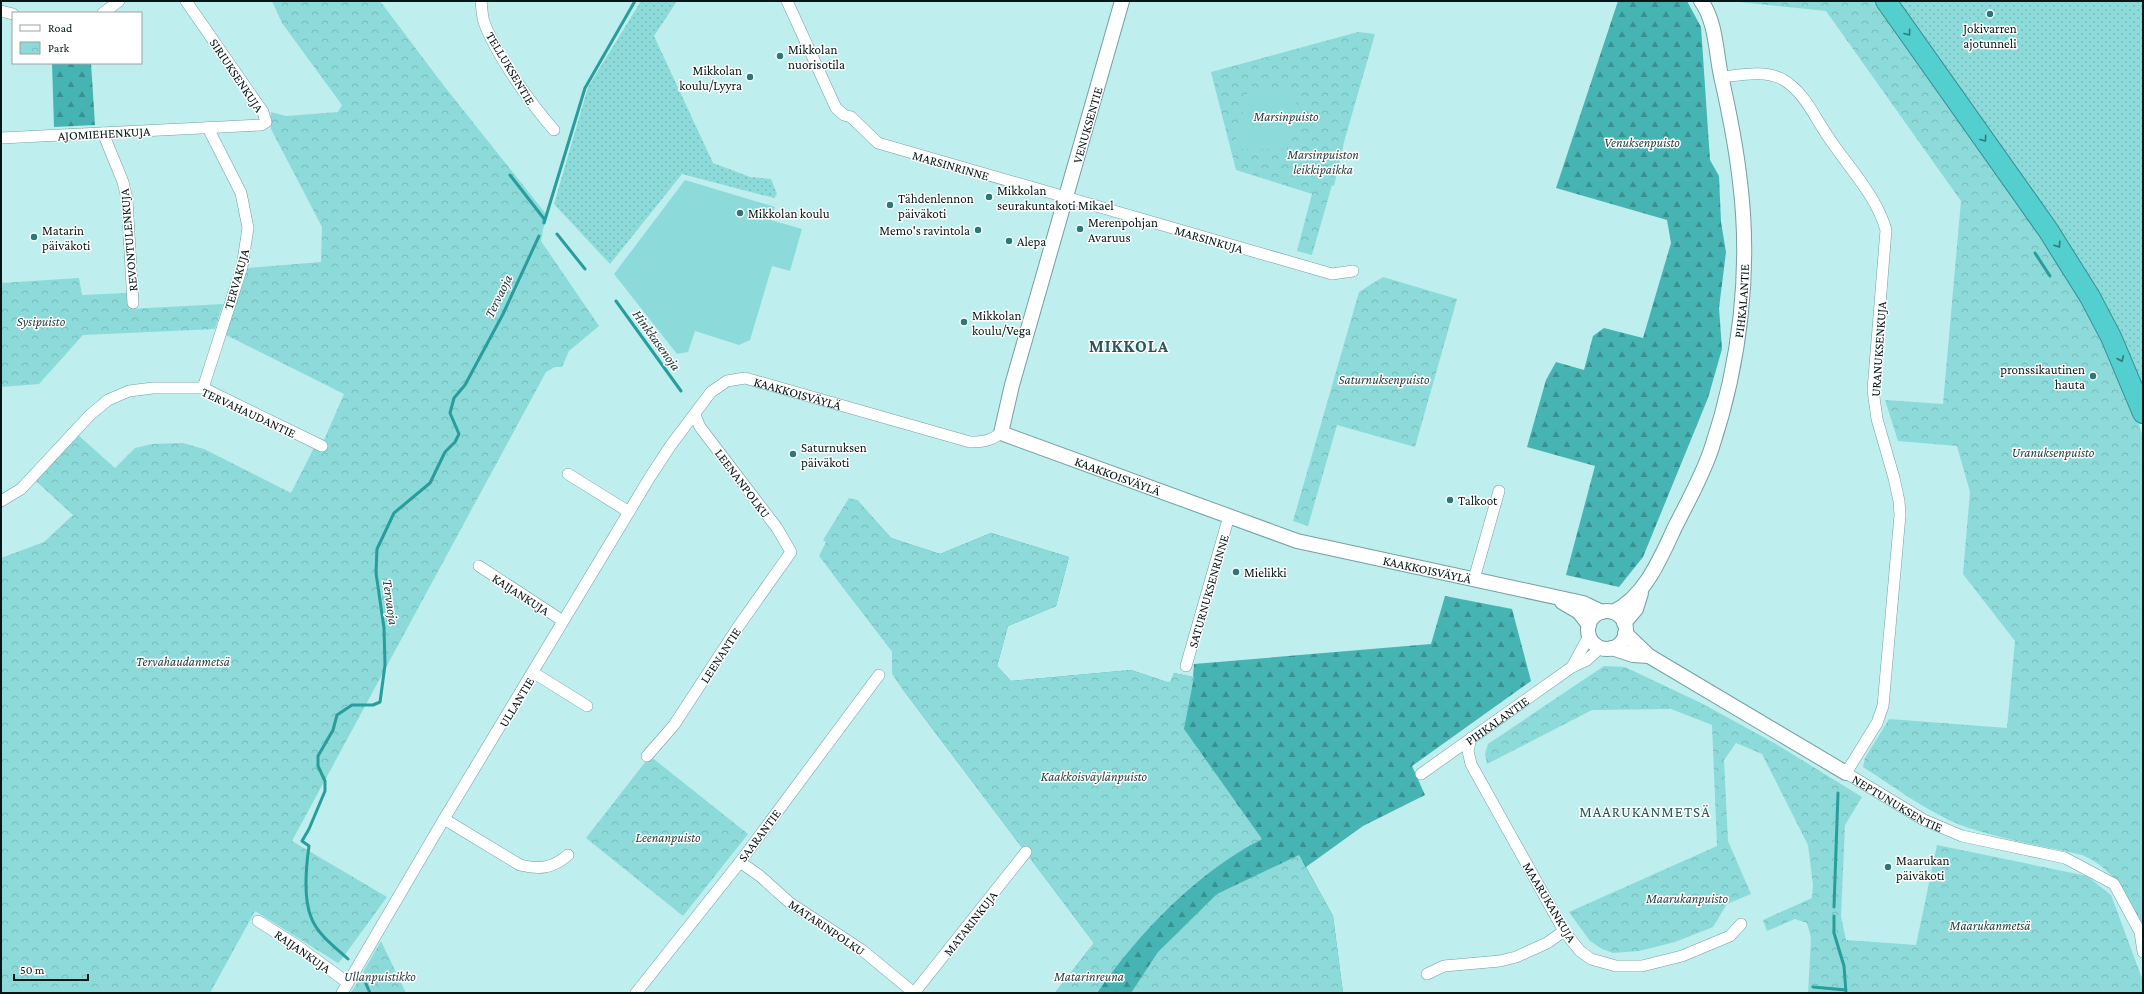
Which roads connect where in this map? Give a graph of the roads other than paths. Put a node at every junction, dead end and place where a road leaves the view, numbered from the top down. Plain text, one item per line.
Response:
1 (119, 1) edge
2 (186, 1) edge
3 (481, 1) edge
4 (787, 1) edge
5 (1122, 1) edge
6 (1701, 1) edge
7 (1886, 1) edge
8 (1, 11) edge
9 (104, 12) edge
10 (12, 14) edge
11 (1722, 77) junction
12 (208, 128) junction
13 (554, 130) dead end
14 (103, 133) junction
15 (1, 138) edge
16 (1066, 198) junction
17 (1353, 270) dead end
18 (133, 303) dead end
19 (203, 388) junction
20 (2143, 413) edge
21 (695, 415) junction
22 (1001, 433) junction
23 (322, 446) dead end
24 (568, 474) dead end
25 (1500, 491) dead end
26 (1, 501) edge
27 (629, 512) junction
28 (1229, 516) junction
29 (791, 552) joint
30 (479, 566) dead end
31 (1474, 579) junction
32 (1642, 587) junction
33 (1557, 598) junction
34 (1607, 612) junction
35 (563, 621) junction
36 (1625, 628) junction
37 (1589, 631) junction
38 (1606, 648) junction
39 (1649, 656) junction
40 (1186, 666) dead end
41 (1572, 667) junction
42 (534, 673) junction
43 (879, 675) dead end
44 (587, 706) dead end
45 (1470, 738) junction
46 (647, 756) dead end
47 (1846, 772) junction
48 (1421, 774) dead end
49 (444, 819) junction
50 (1026, 852) dead end
51 (568, 855) dead end
52 (740, 862) junction
53 (258, 921) dead end
54 (1741, 924) dead end
55 (1564, 931) junction
56 (2143, 952) edge
57 (1427, 974) dead end
58 (348, 983) junction
59 (342, 993) edge
60 (636, 993) edge
61 (914, 993) edge

1 - 9 street
2 - 12 street, SIRIUKSENKUJA
3 - 13 street, TELLUKSENTIE
4 - 16 street, MARSINRINNE
5 - 16 street, VENUKSENTIE
6 - 11 street, PIHKALANTIE
7 -> 20 highway
8 - 10 street
11 - 32 street, PIHKALANTIE
11 - 47 street, URANUKSENKUJA
12 - 14 street, AJOMIEHENKUJA
12 - 19 street, TERVAKUJA
14 - 15 street, AJOMIEHENKUJA
14 - 18 street, REVONTULENKUJA
16 - 17 street, MARSINKUJA
16 - 22 street, VENUKSENTIE
19 - 23 street, TERVAHAUDANTIE
19 - 26 street, TERVAHAUDANTIE
21 - 22 street, KAAKKOISVÄYLÄ
21 - 27 street, ULLANTIE
21 - 29 street, LEENANPOLKU
22 - 28 street, KAAKKOISVÄYLÄ
24 - 27 street
25 - 31 street
27 - 35 street, ULLANTIE
28 - 31 street, KAAKKOISVÄYLÄ
28 - 40 street, SATURNUKSENRINNE
29 - 46 street, LEENANTIE
30 - 35 street, KAIJANKUJA
31 - 33 street, KAAKKOISVÄYLÄ
32 - 34 street, PIHKALANTIE
32 - 36 street, PIHKALANTIE
33 - 34 street, KAAKKOISVÄYLÄ
33 - 37 street, KAAKKOISVÄYLÄ
34 - 36 street
34 - 37 street
35 - 42 street, ULLANTIE
36 - 38 street
36 - 39 street, NEPTUNUKSENTIE
37 - 38 street
37 - 41 street, PIHKALANTIE
38 - 39 street, NEPTUNUKSENTIE
38 - 41 street, PIHKALANTIE
39 - 47 street, NEPTUNUKSENTIE
41 - 45 street, PIHKALANTIE
42 - 44 street
42 - 49 street, ULLANTIE
43 - 52 street, SAARANTIE
45 - 48 street, PIHKALANTIE
45 - 55 street, MAARUKANKUJA
47 - 56 street, NEPTUNUKSENTIE
49 - 51 street
49 - 58 street, ULLANTIE
50 - 61 street, MATARINKUJA
52 - 60 street, SAARANTIE
52 - 61 street, MATARINPOLKU
53 - 58 street, RAIJANKUJA
54 - 55 street, MAARUKANKUJA
55 - 57 street
58 - 59 street, ULLANTIE

